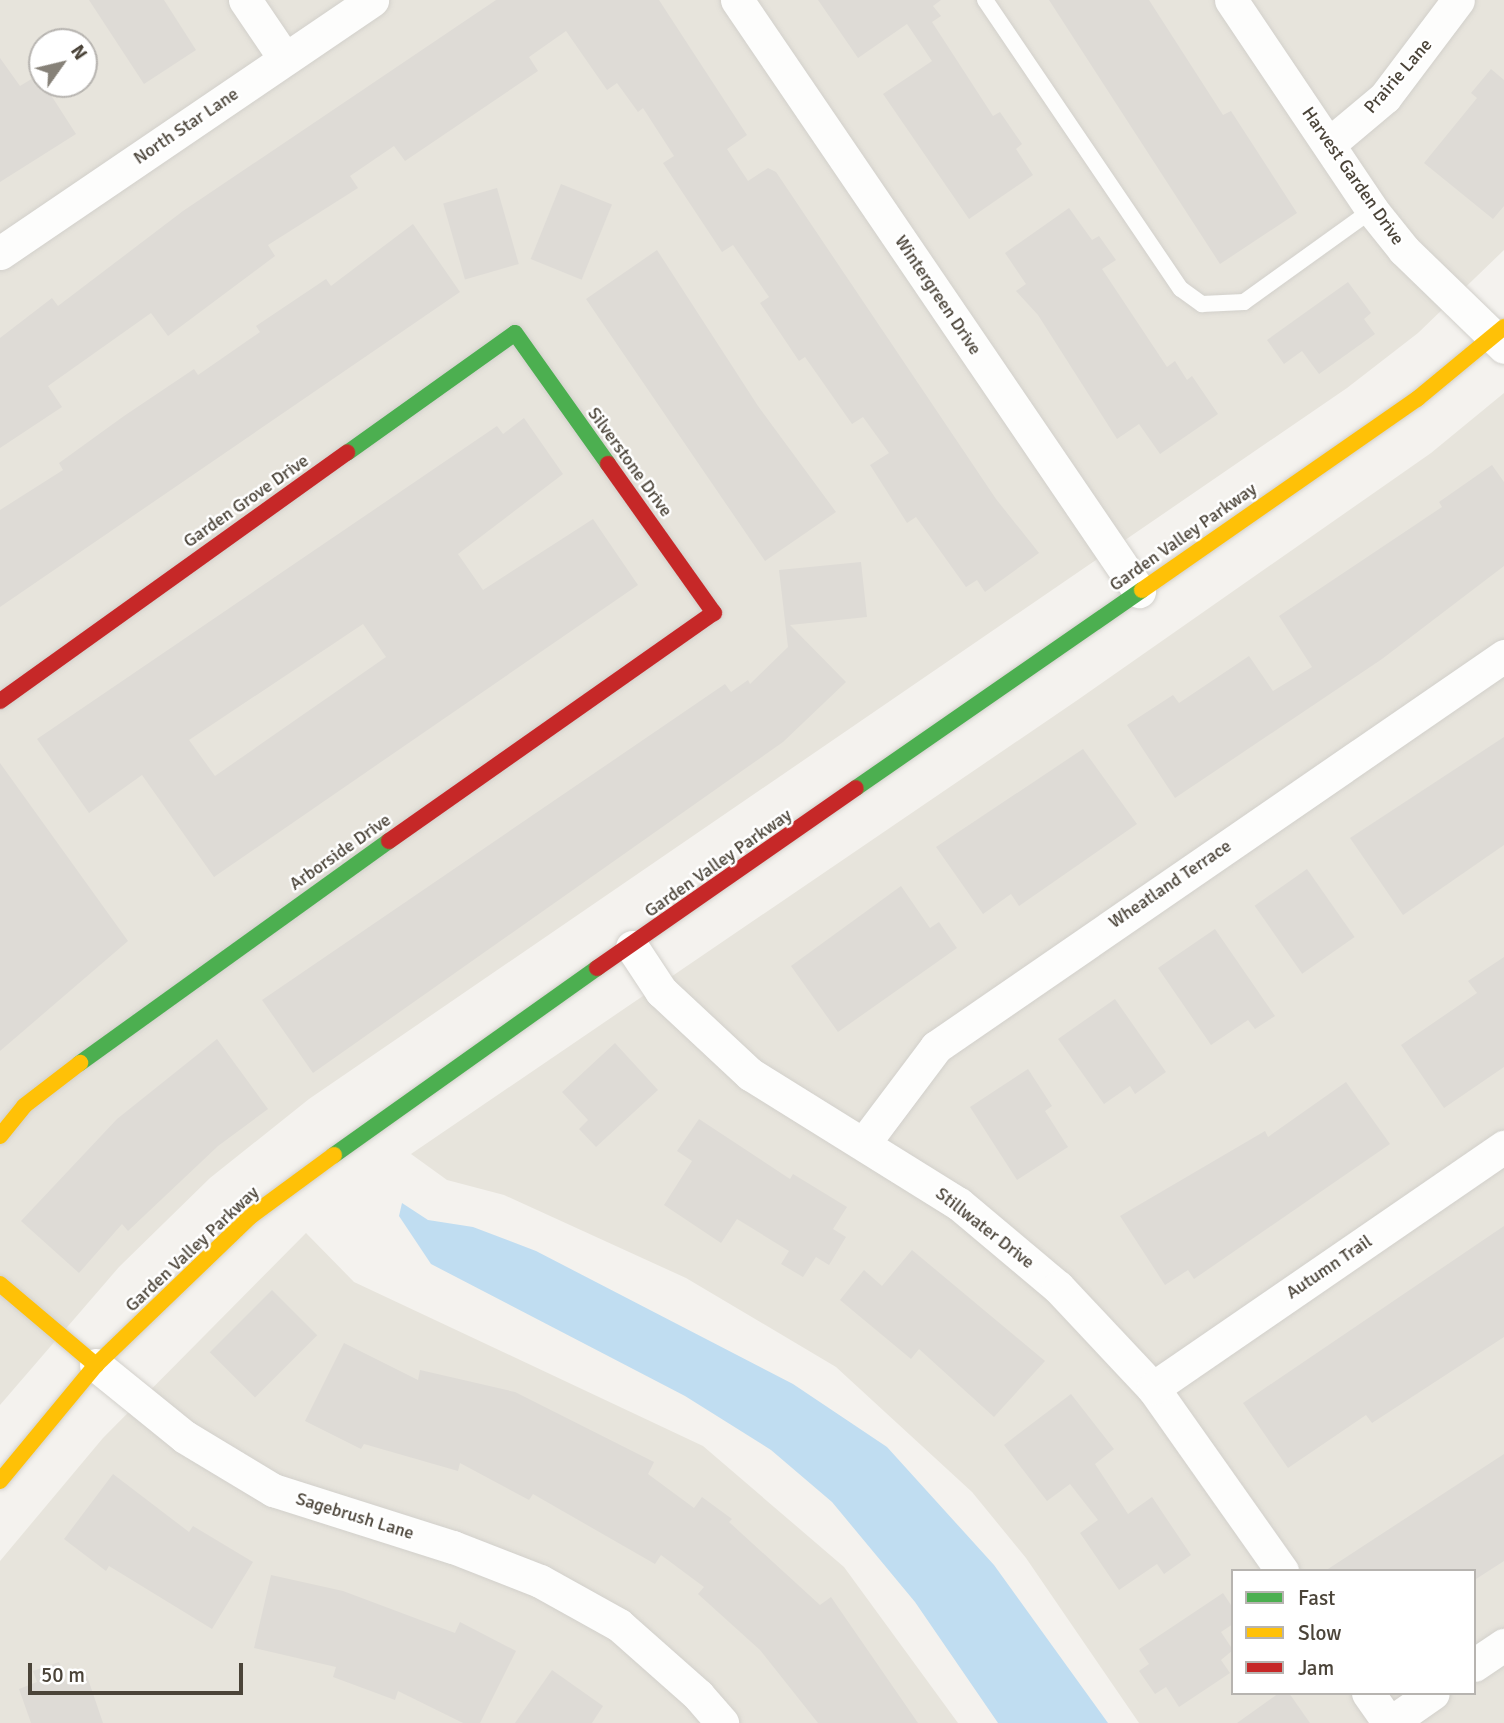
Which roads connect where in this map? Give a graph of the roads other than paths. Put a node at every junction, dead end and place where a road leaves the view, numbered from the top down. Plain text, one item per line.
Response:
1 (245, 0) edge
2 (372, 0) edge
3 (737, 0) edge
4 (985, 0) edge
5 (1231, 0) edge
6 (1458, 0) edge
7 (285, 59) junction
8 (1329, 144) junction
9 (1372, 210) junction
10 (0, 253) edge
11 (515, 333) joint
12 (1501, 337) edge
13 (1139, 591) junction
14 (714, 613) joint
15 (1504, 656) edge
16 (0, 701) edge
17 (632, 947) junction
18 (0, 1136) edge
19 (864, 1143) junction
20 (1504, 1147) edge
21 (0, 1284) edge
22 (96, 1365) junction
23 (1153, 1388) junction
24 (0, 1481) edge
25 (1281, 1569) edge
26 (1504, 1645) edge
27 (1476, 1664) edge
28 (1369, 1695) edge
29 (1430, 1695) edge
30 (722, 1723) edge
31 (1389, 1723) edge

1 - 7 street
2 - 7 street, North Star Lane
3 - 13 street, Wintergreen Drive
4 - 9 lane
5 - 8 street, Harvest Garden Drive
6 - 8 street, Prairie Lane
7 - 10 street, North Star Lane
8 - 9 street, Harvest Garden Drive
9 - 12 street, Harvest Garden Drive
11 - 14 street, Silverstone Drive
11 - 16 street, Garden Grove Drive
12 - 13 street, Garden Valley Parkway
13 - 17 street, Garden Valley Parkway
14 - 18 street, Arborside Drive
15 - 19 street, Wheatland Terrace
17 - 19 street, Stillwater Drive
17 - 22 street, Garden Valley Parkway
19 - 23 street, Stillwater Drive
20 - 23 street, Autumn Trail
21 - 22 street, Sagebrush Lane
22 - 24 street, Garden Valley Parkway
22 - 30 street, Sagebrush Lane
23 - 25 street, Stillwater Drive
26 - 27 street
28 - 31 street
29 - 31 street

